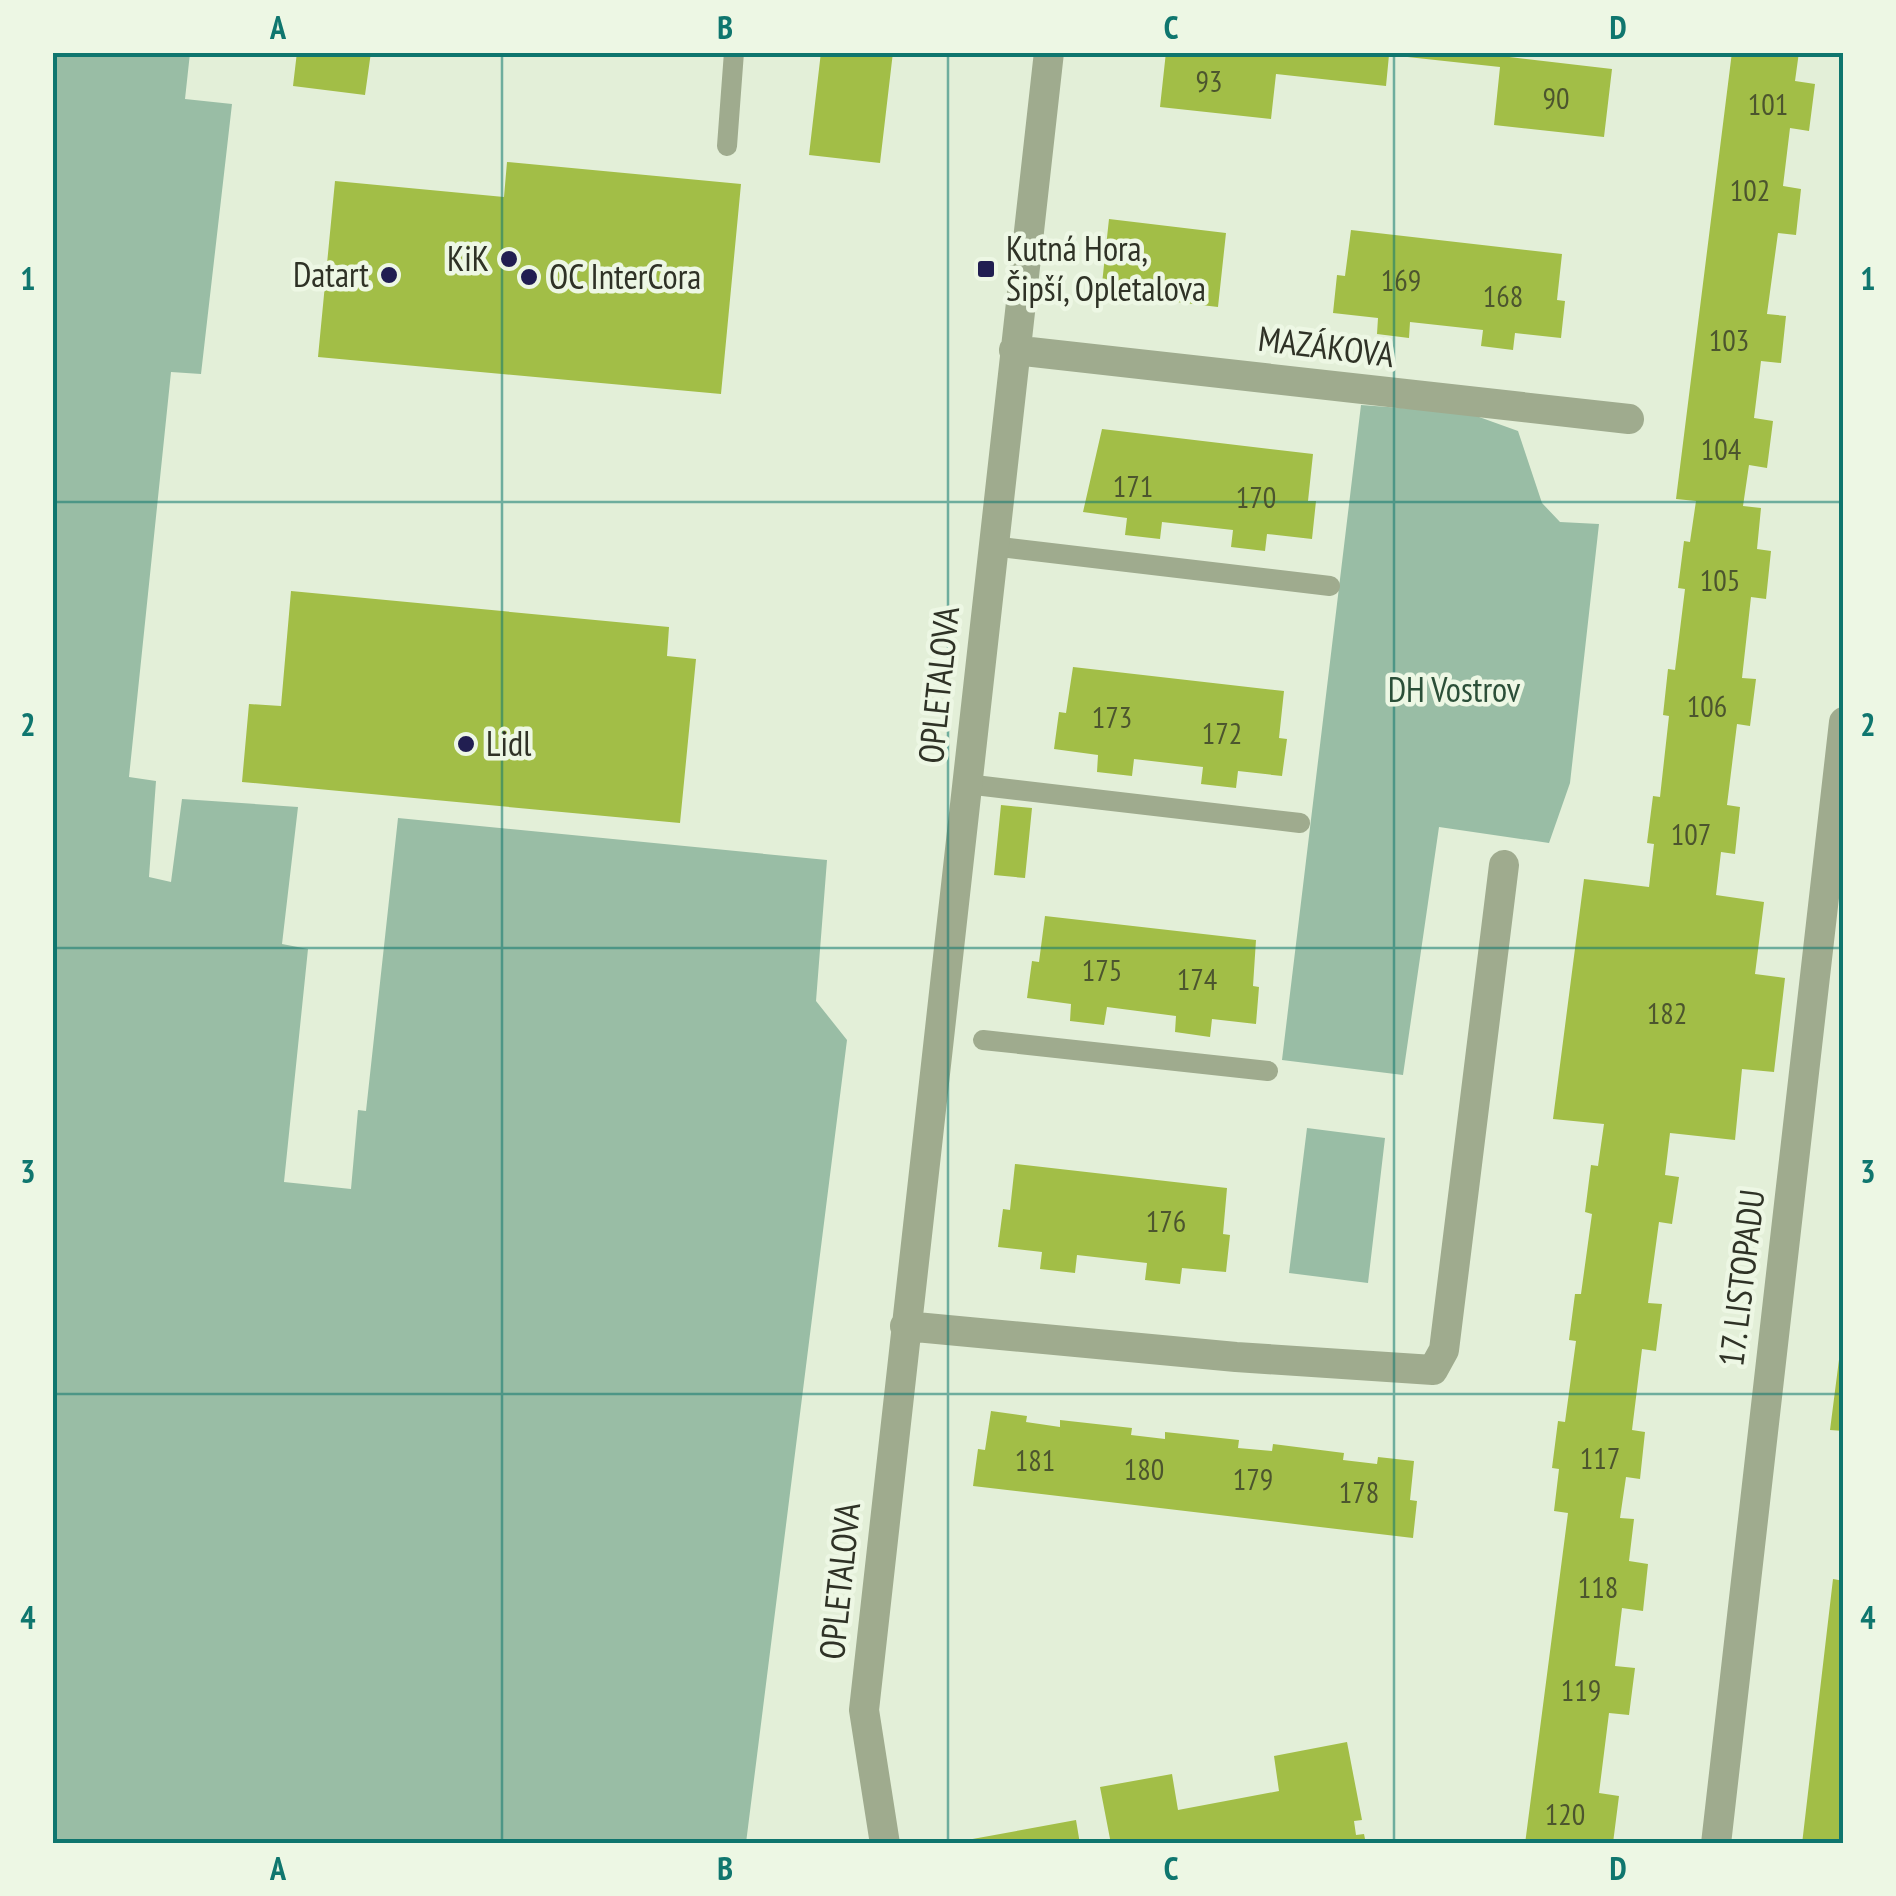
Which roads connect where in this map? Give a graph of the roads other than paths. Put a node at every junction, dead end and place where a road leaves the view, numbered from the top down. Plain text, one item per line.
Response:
1 (734, 52) edge
2 (1049, 52) edge
3 (727, 146) dead end
4 (1014, 350) junction
5 (1629, 419) dead end
6 (992, 546) junction
7 (1330, 586) dead end
8 (1844, 722) edge
9 (966, 784) junction
10 (1300, 823) dead end
11 (1504, 866) dead end
12 (983, 1040) dead end
13 (1268, 1071) dead end
14 (905, 1326) junction
15 (885, 1844) edge
16 (1716, 1844) edge

1 - 3 lane
2 - 4 street, OPLETALOVA
4 - 5 street, MAZÁKOVA
4 - 6 street, OPLETALOVA
6 - 7 lane
6 - 9 street, OPLETALOVA
8 - 16 street, 17. LISTOPADU
9 - 10 lane
9 - 14 street, OPLETALOVA
11 - 14 street
12 - 13 lane
14 - 15 street, OPLETALOVA

